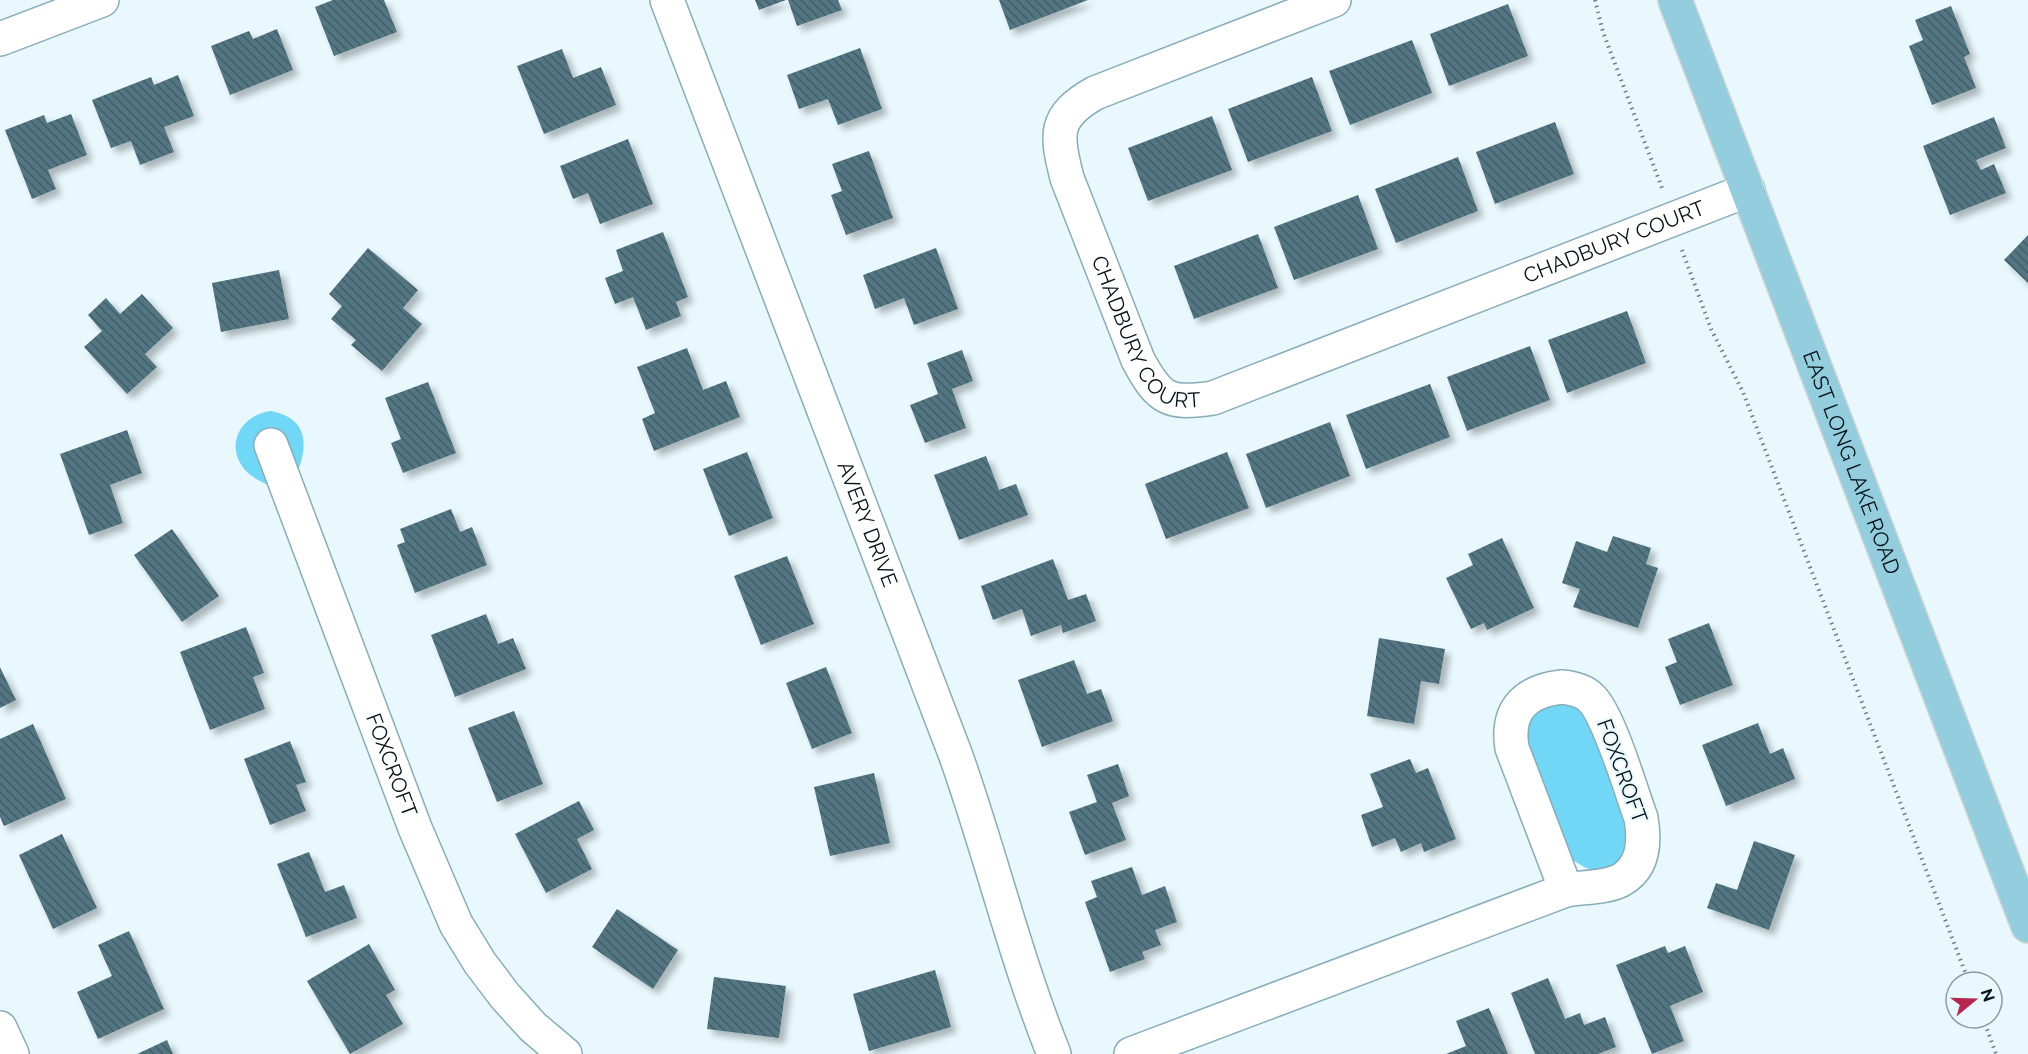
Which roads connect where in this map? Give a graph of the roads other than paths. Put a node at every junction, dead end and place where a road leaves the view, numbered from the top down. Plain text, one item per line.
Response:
1 (102, 0) edge
2 (667, 0) edge
3 (1334, 0) edge
4 (1675, 0) edge
5 (0, 39) edge
6 (1748, 190) junction
7 (271, 445) dead end
8 (1566, 890) junction
9 (2028, 926) edge
10 (0, 1028) edge
11 (12, 1054) edge
12 (564, 1054) edge
13 (1054, 1054) edge
14 (1131, 1054) edge

1 - 5 street
2 - 13 street, AVERY DRIVE
3 - 6 street, CHADBURY COURT
4 - 6 main road, EAST LONG LAKE ROAD
6 - 9 main road, EAST LONG LAKE ROAD
7 - 12 street, FOXCROFT
8 - 8 street, FOXCROFT
8 - 14 street, FOXCROFT
10 - 11 street

